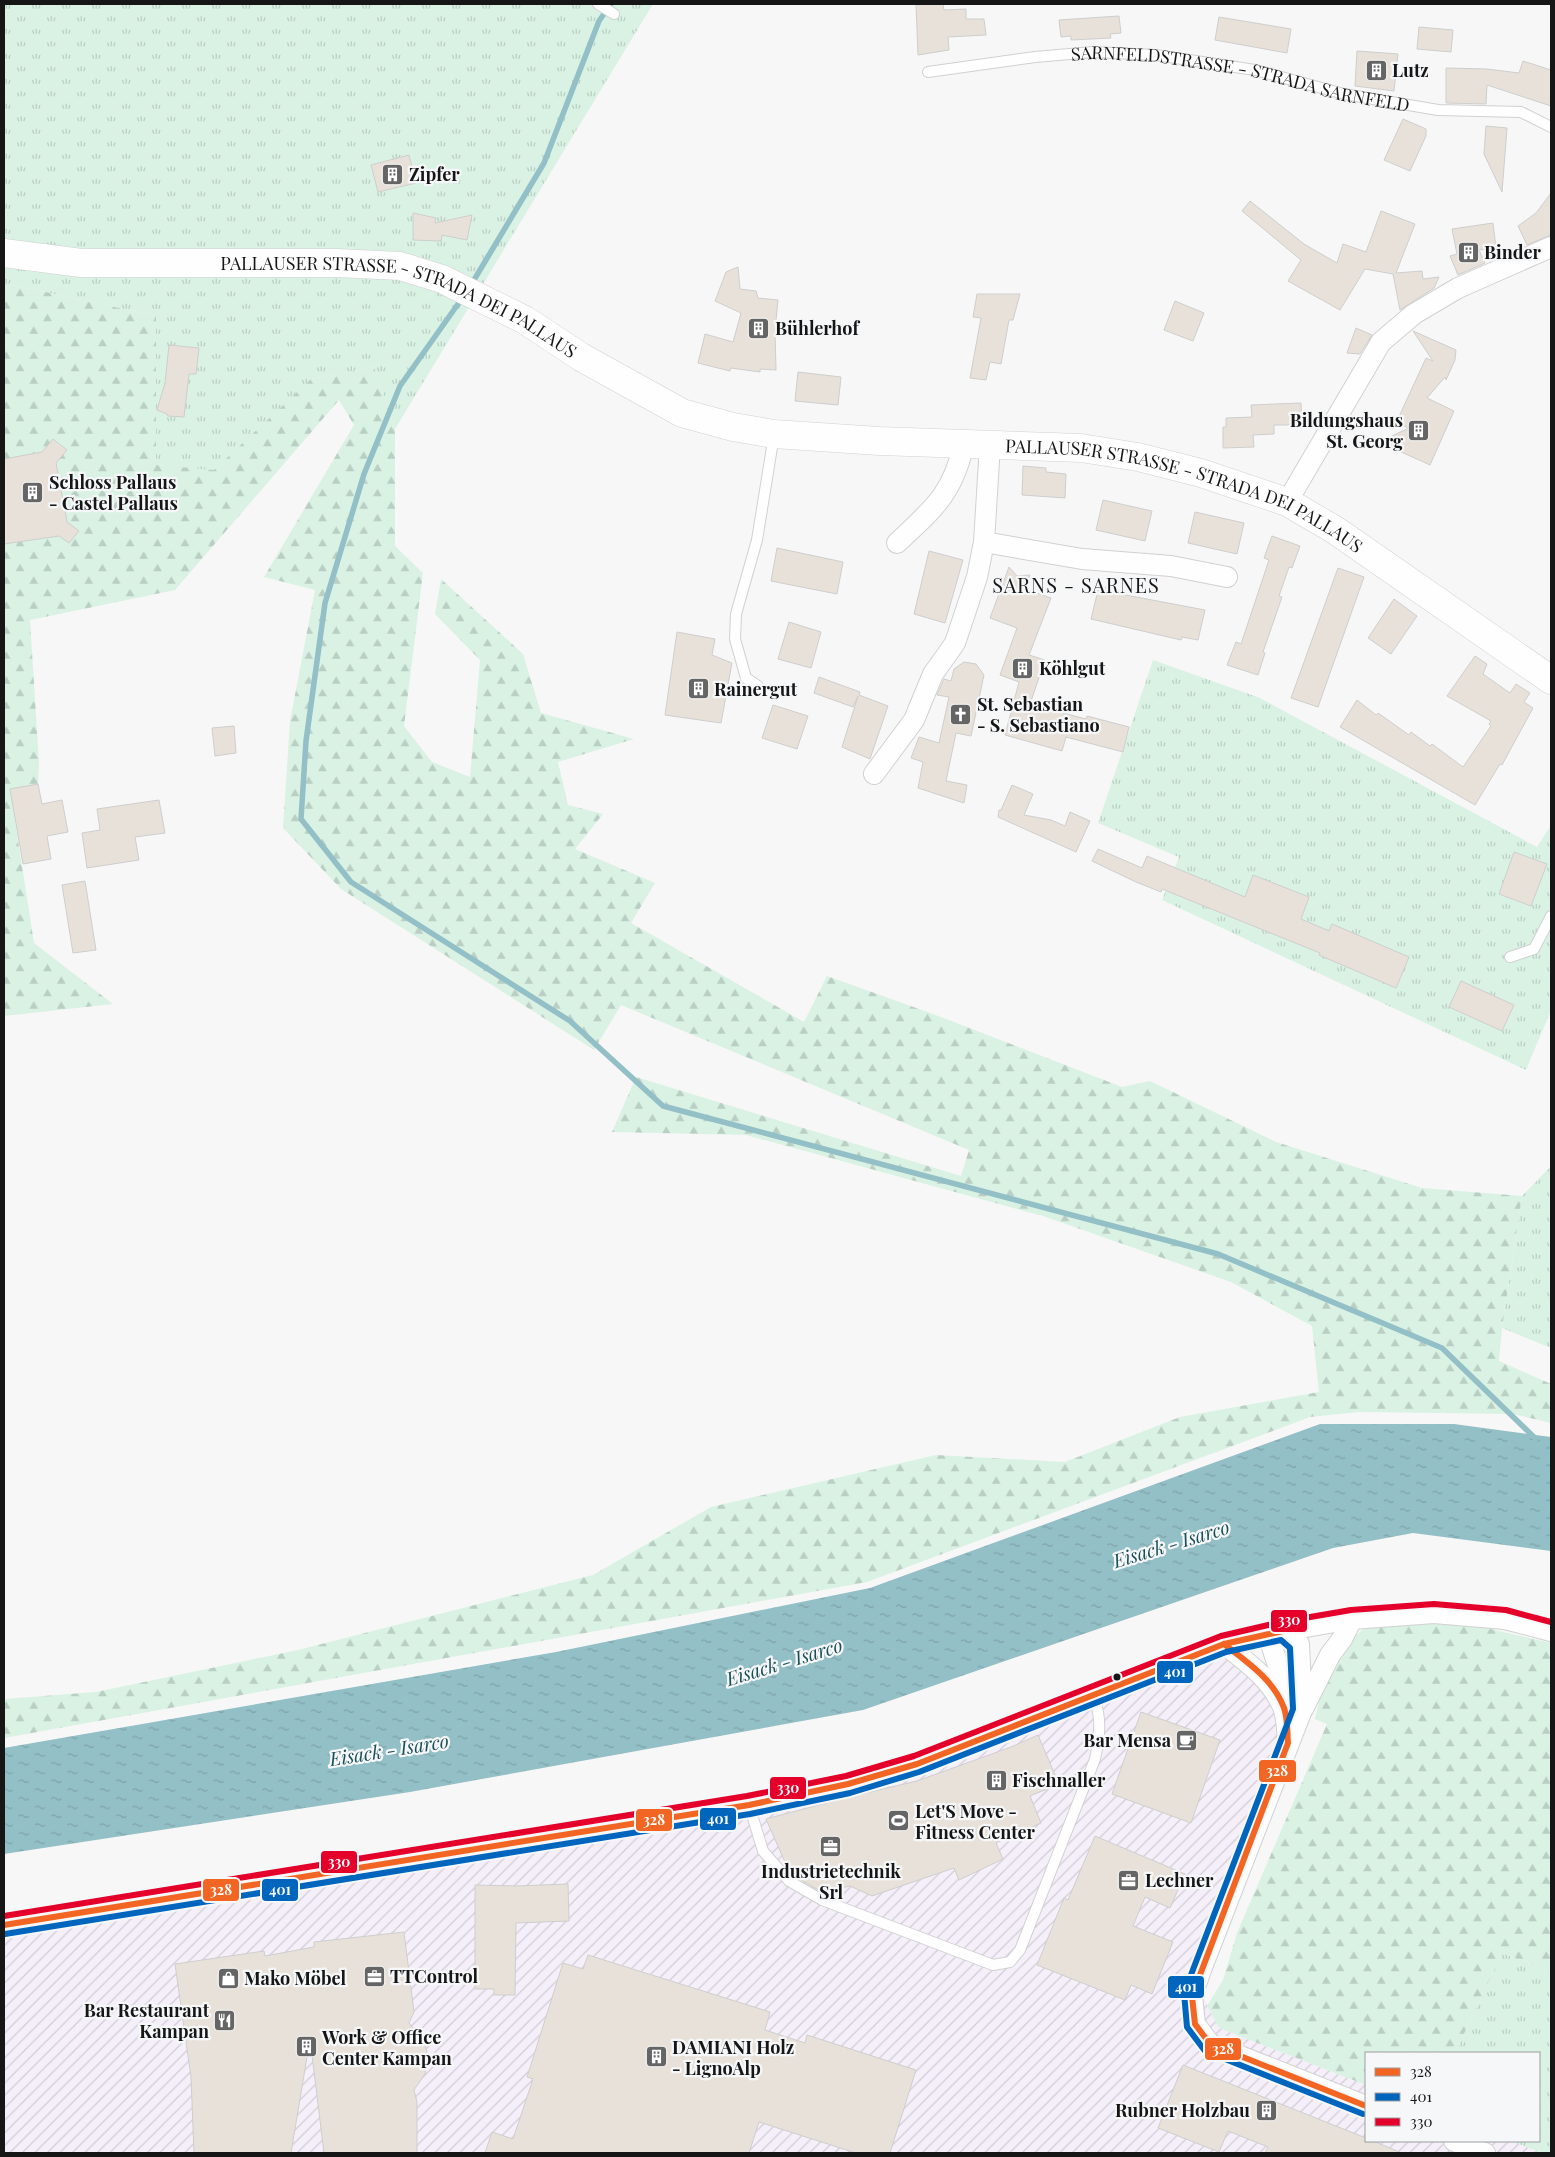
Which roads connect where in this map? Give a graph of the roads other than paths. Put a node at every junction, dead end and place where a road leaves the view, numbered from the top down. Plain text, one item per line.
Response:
1 (598, 4) edge
2 (614, 14) dead end
3 (928, 72) dead end
4 (1551, 127) edge
5 (1551, 247) edge
6 (4, 253) edge
7 (774, 434) junction
8 (977, 444) junction
9 (1287, 502) junction
10 (897, 542) dead end
11 (984, 542) junction
12 (1227, 577) dead end
13 (1551, 680) edge
14 (758, 686) dead end
15 (874, 774) dead end
16 (1551, 916) edge
17 (1510, 956) dead end
18 (1352, 1619) junction
19 (1283, 1631) junction
20 (1551, 1631) edge
21 (1224, 1644) junction
22 (1093, 1694) junction
23 (1293, 1709) junction
24 (749, 1805) junction
25 (4, 1925) edge
26 (1365, 2106) edge
27 (1457, 2142) edge
28 (1485, 2153) edge

1 - 2 lane
3 - 4 lane, SARNFELDSTRASSE - STRADA SARNFELD
5 - 9 street
6 - 7 street, PALLAUSER STRASSE - STRADA DEI PALLAUS
7 - 8 street, PALLAUSER STRASSE - STRADA DEI PALLAUS
7 - 14 lane
8 - 9 street, PALLAUSER STRASSE - STRADA DEI PALLAUS
8 - 10 street
8 - 11 street
9 - 13 street, PALLAUSER STRASSE - STRADA DEI PALLAUS
11 - 12 street
11 - 15 street
16 - 17 lane
18 - 19 street
18 - 20 street
18 - 23 street
19 - 21 street
19 - 23 street
21 - 22 street
21 - 23 street
22 - 24 street
22 - 24 lane
23 - 26 street
24 - 25 street
27 - 28 street

